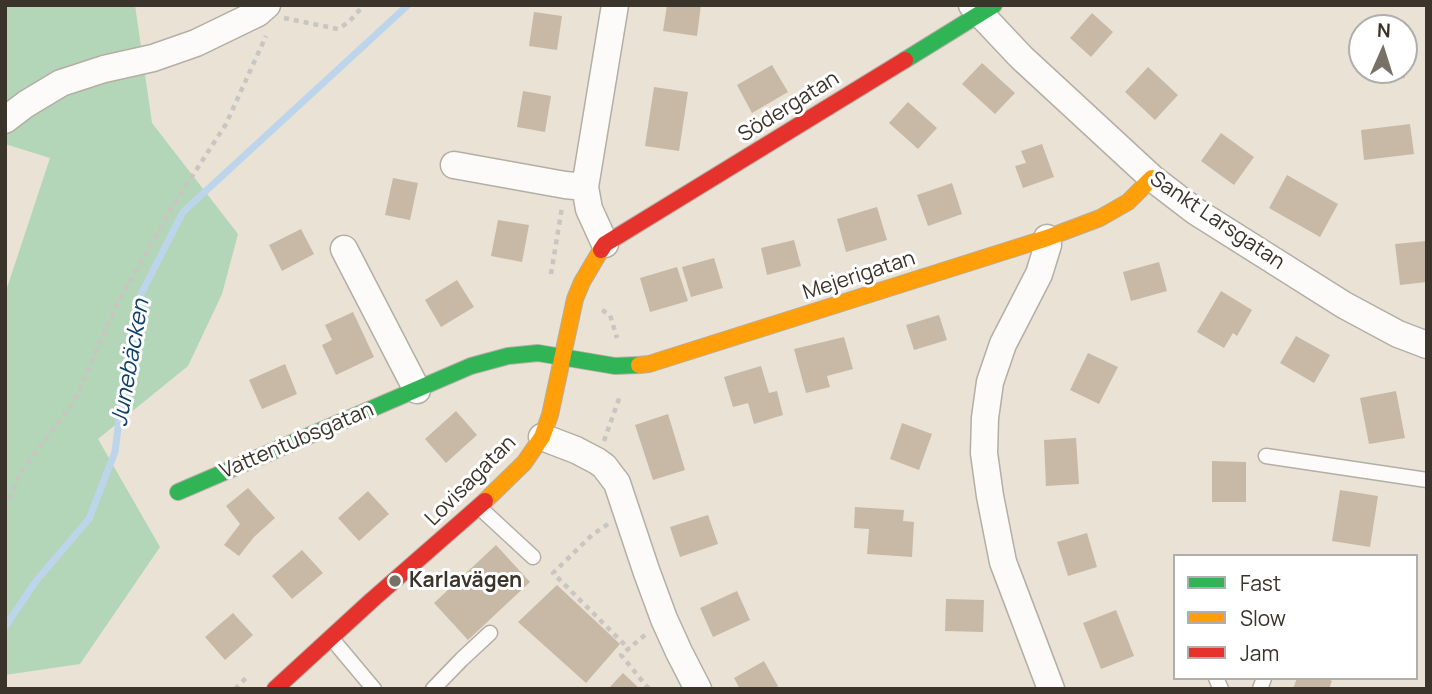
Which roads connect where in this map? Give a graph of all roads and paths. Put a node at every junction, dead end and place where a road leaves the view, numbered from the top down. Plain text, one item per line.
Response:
1 (364, 5) edge
2 (615, 5) edge
3 (982, 8) edge
4 (267, 16) edge
5 (5, 120) edge
6 (454, 165) dead end
7 (1152, 178) junction
8 (585, 187) junction
9 (1047, 238) junction
10 (605, 244) junction
11 (344, 249) dead end
12 (1427, 345) edge
13 (563, 356) junction
14 (417, 390) junction
15 (542, 437) junction
16 (1266, 456) dead end
17 (1427, 480) edge
18 (178, 492) dead end
19 (479, 507) junction
20 (5, 508) edge
21 (627, 512) junction
22 (533, 557) dead end
23 (664, 619) junction
24 (490, 633) dead end
25 (331, 638) junction
26 (629, 649) junction
27 (275, 689) edge
28 (374, 689) edge
29 (433, 689) edge
30 (649, 689) edge
31 (698, 689) edge
32 (1051, 689) edge

1 - 4 path
2 - 8 street
3 - 7 street, Sankt Larsgatan
3 - 10 street, Södergatan
4 - 5 street
4 - 20 path
6 - 8 street
7 - 9 street, Mejerigatan
7 - 12 street, Sankt Larsgatan
8 - 10 street
9 - 13 street, Mejerigatan
9 - 32 street
10 - 13 street, Lovisagatan
11 - 14 street
13 - 14 street, Vattentubsgatan
13 - 15 street, Lovisagatan
14 - 18 street, Vattentubsgatan
15 - 19 street, Lovisagatan
15 - 21 street
16 - 17 lane
19 - 22 lane
19 - 25 street, Lovisagatan
21 - 23 street
21 - 26 path
23 - 26 path
23 - 31 street
24 - 29 lane
25 - 27 street, Lovisagatan
25 - 28 lane
26 - 30 path

